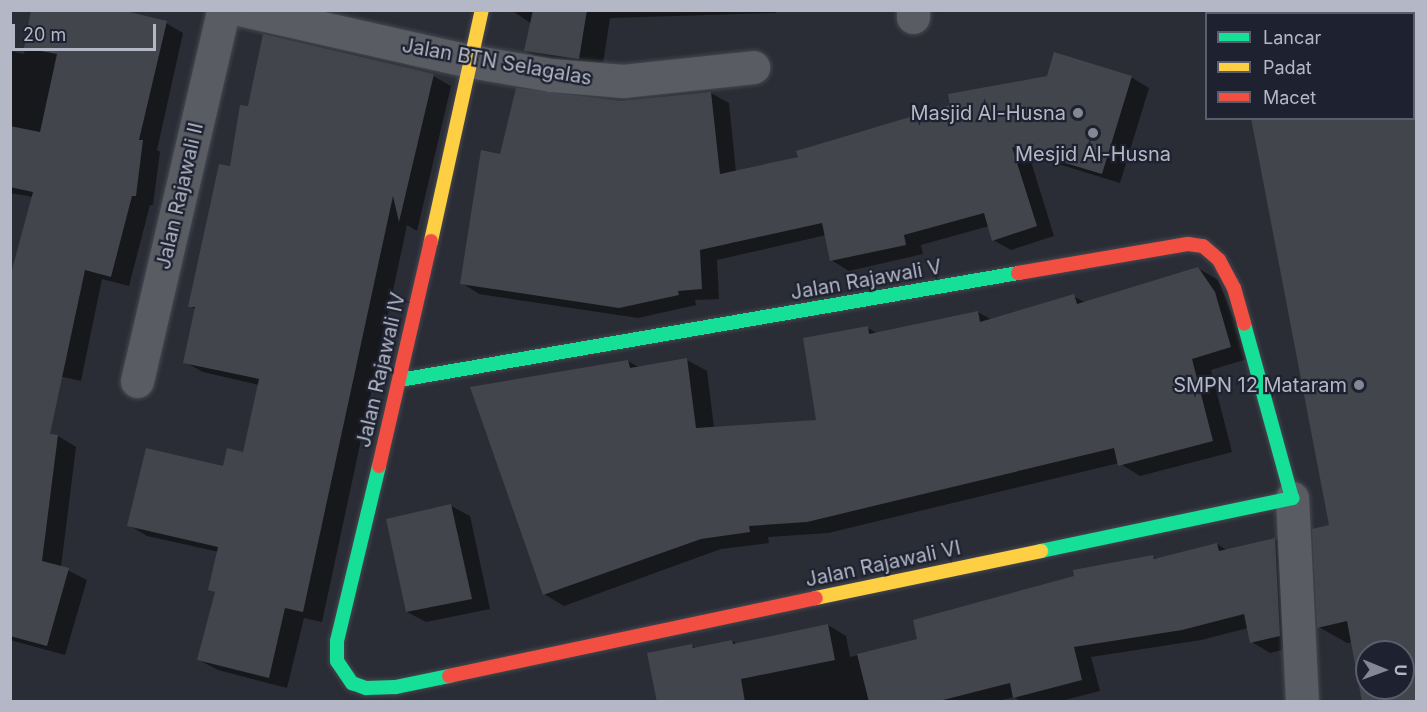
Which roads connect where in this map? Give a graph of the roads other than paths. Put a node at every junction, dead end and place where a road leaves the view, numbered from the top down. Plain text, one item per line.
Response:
1 (223, 10) edge
2 (243, 10) edge
3 (482, 10) edge
4 (470, 61) junction
5 (753, 67) dead end
6 (400, 380) junction
7 (137, 381) dead end
8 (1292, 498) junction
9 (352, 683) joint
10 (1302, 702) edge

1 - 7 street, Jalan Rajawali II
2 - 4 street, Jalan BTN Selagalas
3 - 4 street, Jalan Rajawali IV
4 - 5 street, Jalan BTN Selagalas
4 - 6 street, Jalan Rajawali IV
6 - 8 street, Jalan Rajawali V
6 - 9 street, Jalan Rajawali IV
8 - 9 street, Jalan Rajawali VI
8 - 10 street

